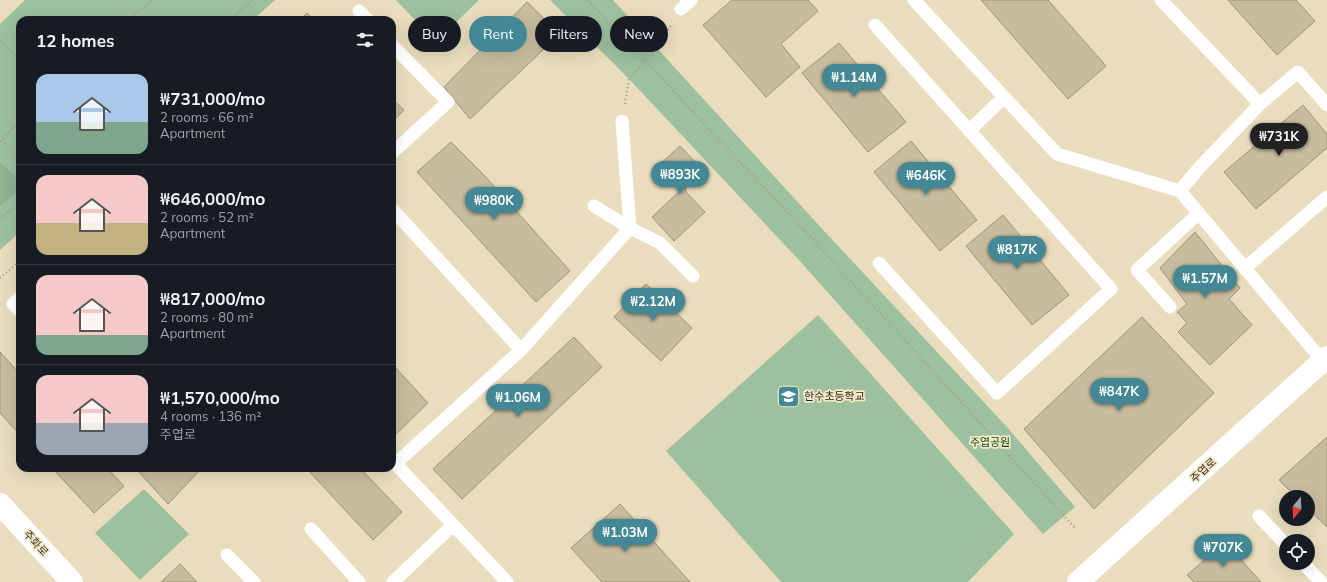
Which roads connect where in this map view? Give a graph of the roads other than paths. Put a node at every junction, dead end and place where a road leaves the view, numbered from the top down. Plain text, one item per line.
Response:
1 (914, 0) edge
2 (1161, 0) edge
3 (876, 25) dead end
4 (396, 49) edge
5 (1004, 97) junction
6 (1260, 104) junction
7 (1327, 105) edge
8 (622, 121) road end
9 (970, 130) junction
10 (396, 149) edge
11 (1180, 191) junction
12 (1327, 197) edge
13 (594, 206) dead end
14 (396, 213) edge
15 (1199, 213) junction
16 (630, 228) junction
17 (880, 264) dead end
18 (1245, 268) junction
19 (692, 276) dead end
20 (1170, 307) dead end
21 (521, 350) junction
22 (1326, 361) edge
23 (396, 459) edge
24 (396, 465) edge
25 (0, 504) edge
26 (1259, 516) dead end
27 (453, 525) junction
28 (311, 529) dead end
29 (1279, 537) edge
30 (227, 555) dead end
31 (1309, 570) edge
32 (356, 581) edge
33 (72, 582) edge
34 (254, 582) edge
35 (392, 582) edge
36 (507, 582) edge
37 (1078, 582) edge
38 (1320, 582) edge

1 - 5 lane
2 - 6 lane
3 - 9 lane
4 - 10 lane
5 - 9 lane
5 - 11 lane
6 - 7 lane
6 - 11 lane
8 - 16 lane
9 - 17 lane
11 - 15 lane
12 - 18 lane
13 - 16 lane
14 - 21 lane
15 - 18 lane
15 - 20 lane
16 - 19 lane
16 - 21 lane
18 - 22 lane
21 - 23 lane
22 - 37 street, 주엽로
24 - 27 lane
25 - 33 street, 주화로
26 - 29 lane
27 - 35 lane
27 - 36 lane
28 - 32 lane
30 - 34 lane
31 - 38 lane

